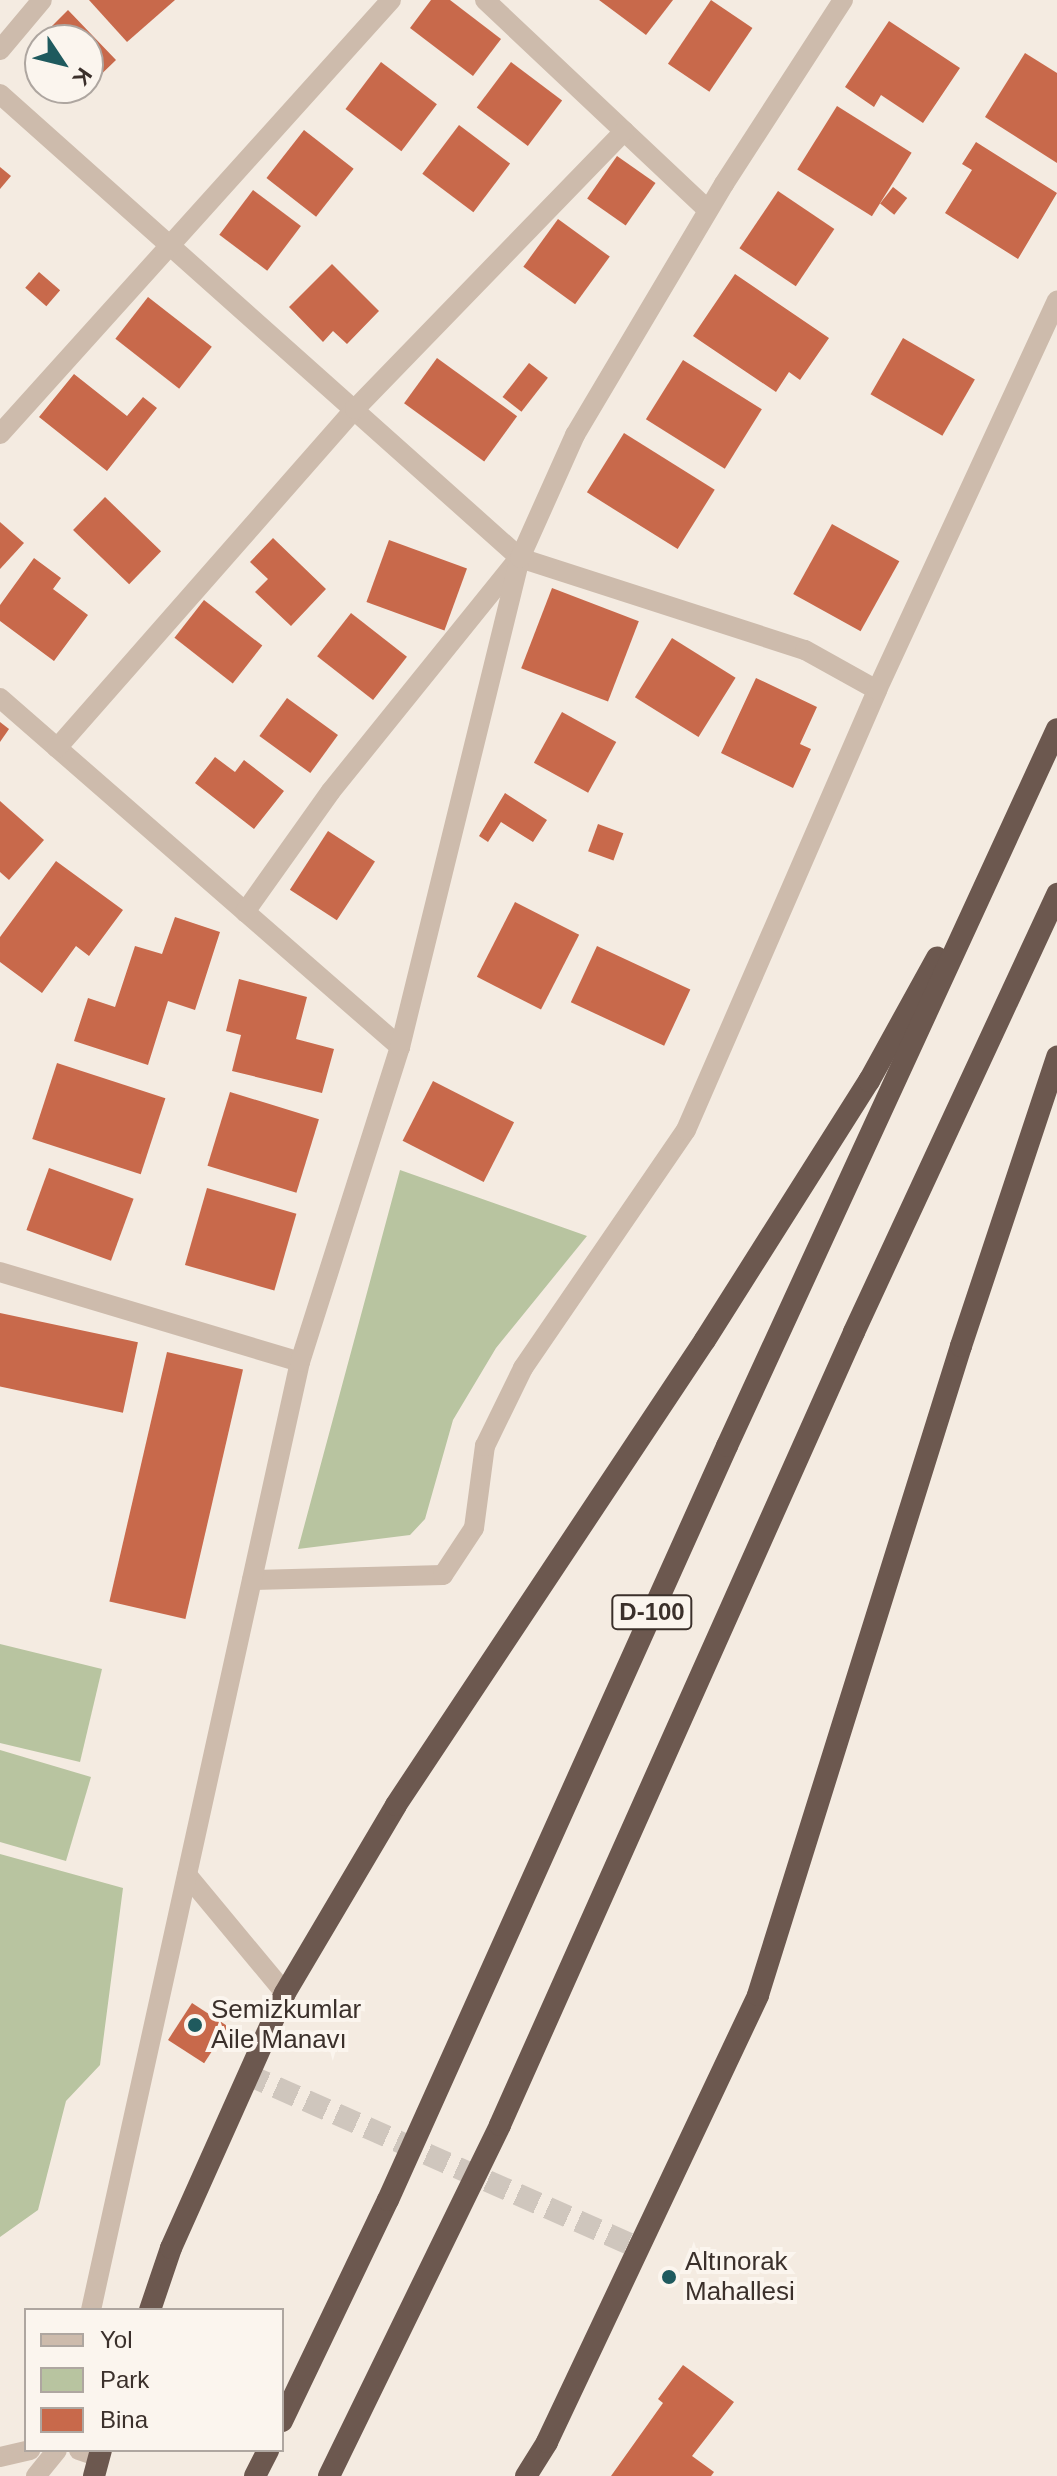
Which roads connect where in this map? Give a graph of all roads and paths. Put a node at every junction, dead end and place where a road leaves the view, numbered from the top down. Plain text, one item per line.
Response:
1 (42, 0) edge
2 (391, 0) edge
3 (485, 0) edge
4 (843, 0) edge
5 (0, 50) edge
6 (0, 94) edge
7 (624, 131) junction
8 (708, 210) junction
9 (170, 244) junction
10 (1057, 301) edge
11 (355, 409) junction
12 (0, 434) edge
13 (520, 558) junction
14 (877, 690) junction
15 (0, 698) edge
16 (1057, 729) edge
17 (57, 748) junction
18 (1023, 803) junction
19 (1057, 894) edge
20 (245, 912) junction
21 (400, 1047) junction
22 (1057, 1057) edge
23 (0, 1272) edge
24 (300, 1362) junction
25 (252, 1580) junction
26 (187, 1875) junction
27 (285, 1993) junction
28 (91, 2308) edge
29 (151, 2308) edge
30 (284, 2417) edge
31 (24, 2451) edge
32 (55, 2452) edge
33 (267, 2452) edge
34 (0, 2457) edge
35 (36, 2476) edge
36 (255, 2476) edge
37 (329, 2476) edge
38 (526, 2476) edge

1 - 5 street
2 - 9 street
3 - 7 street
4 - 8 street
6 - 9 street
7 - 8 street
7 - 11 street
8 - 13 street
9 - 11 street
9 - 12 street
10 - 14 street
11 - 13 street
11 - 17 street
13 - 14 street
13 - 20 street
13 - 21 street
14 - 25 street
15 - 17 street
16 - 18 highway, D-100
17 - 20 street
18 - 27 highway
18 - 30 highway, D-100
19 - 37 highway, D-100
20 - 21 street
21 - 24 street
22 - 38 highway
23 - 24 street
24 - 25 street
25 - 26 street
26 - 27 street
26 - 28 street
27 - 29 highway
31 - 34 street
32 - 35 street
33 - 36 highway

